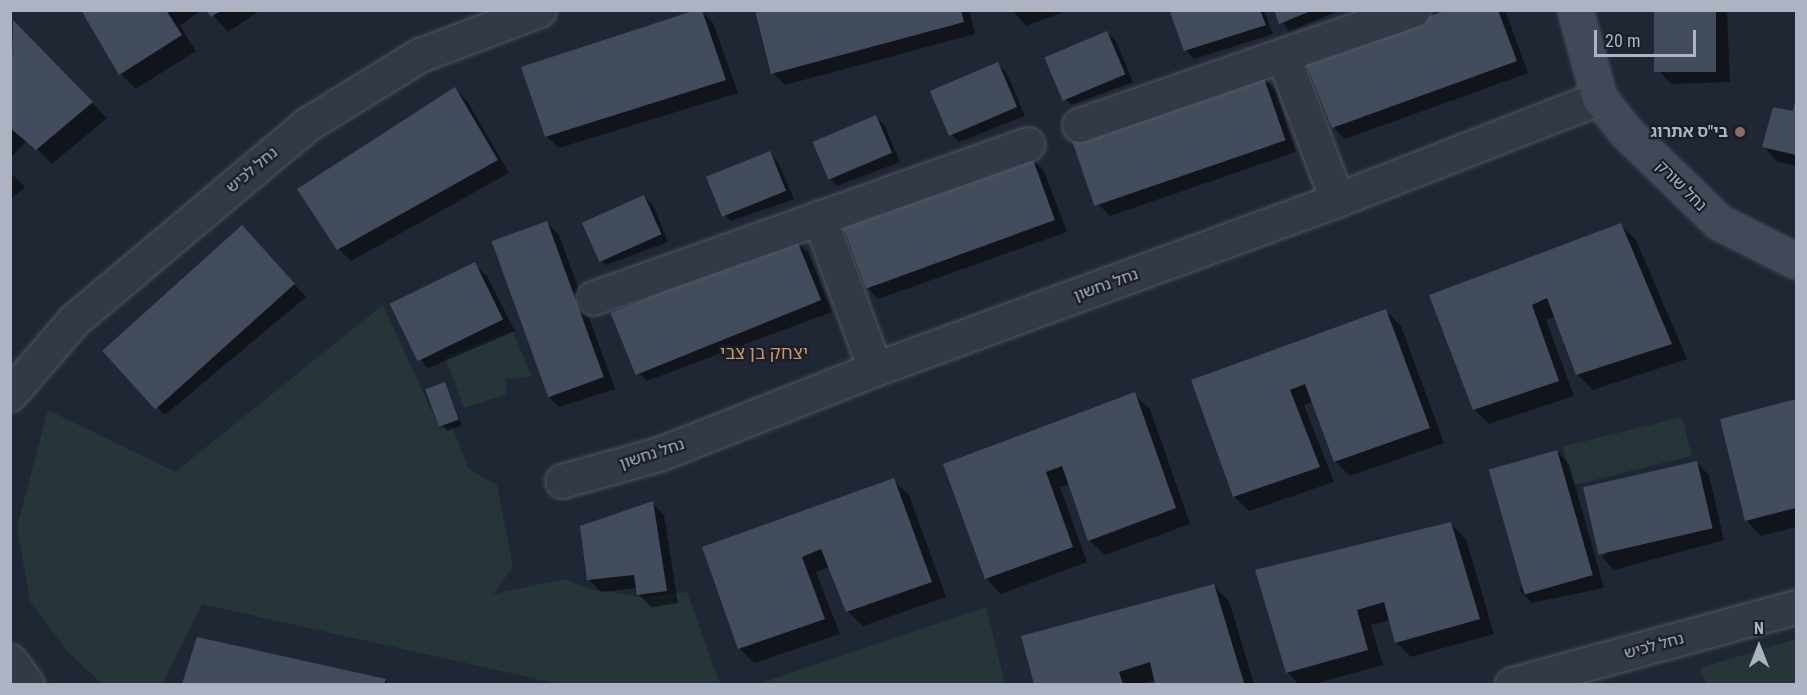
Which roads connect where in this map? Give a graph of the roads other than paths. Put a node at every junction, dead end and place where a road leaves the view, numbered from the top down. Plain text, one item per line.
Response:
1 (539, 10) edge
2 (1413, 10) edge
3 (1575, 10) edge
4 (1283, 56) junction
5 (1599, 98) junction
6 (1078, 125) dead end
7 (1027, 144) dead end
8 (1338, 200) junction
9 (819, 217) junction
10 (1797, 261) edge
11 (593, 298) dead end
12 (875, 369) junction
13 (10, 394) edge
14 (562, 481) dead end
15 (1797, 607) edge
16 (10, 661) edge
17 (27, 684) edge
18 (1512, 684) edge

1 - 13 street, נחל לכיש
2 - 4 street
3 - 5 street, נחל שורק
4 - 6 street
4 - 8 street
5 - 8 street, נחל נחשון
5 - 10 street, נחל שורק
7 - 9 street
8 - 12 street, נחל נחשון
9 - 11 street
9 - 12 street
12 - 14 street, נחל נחשון
15 - 18 street, נחל לכיש
16 - 17 street

